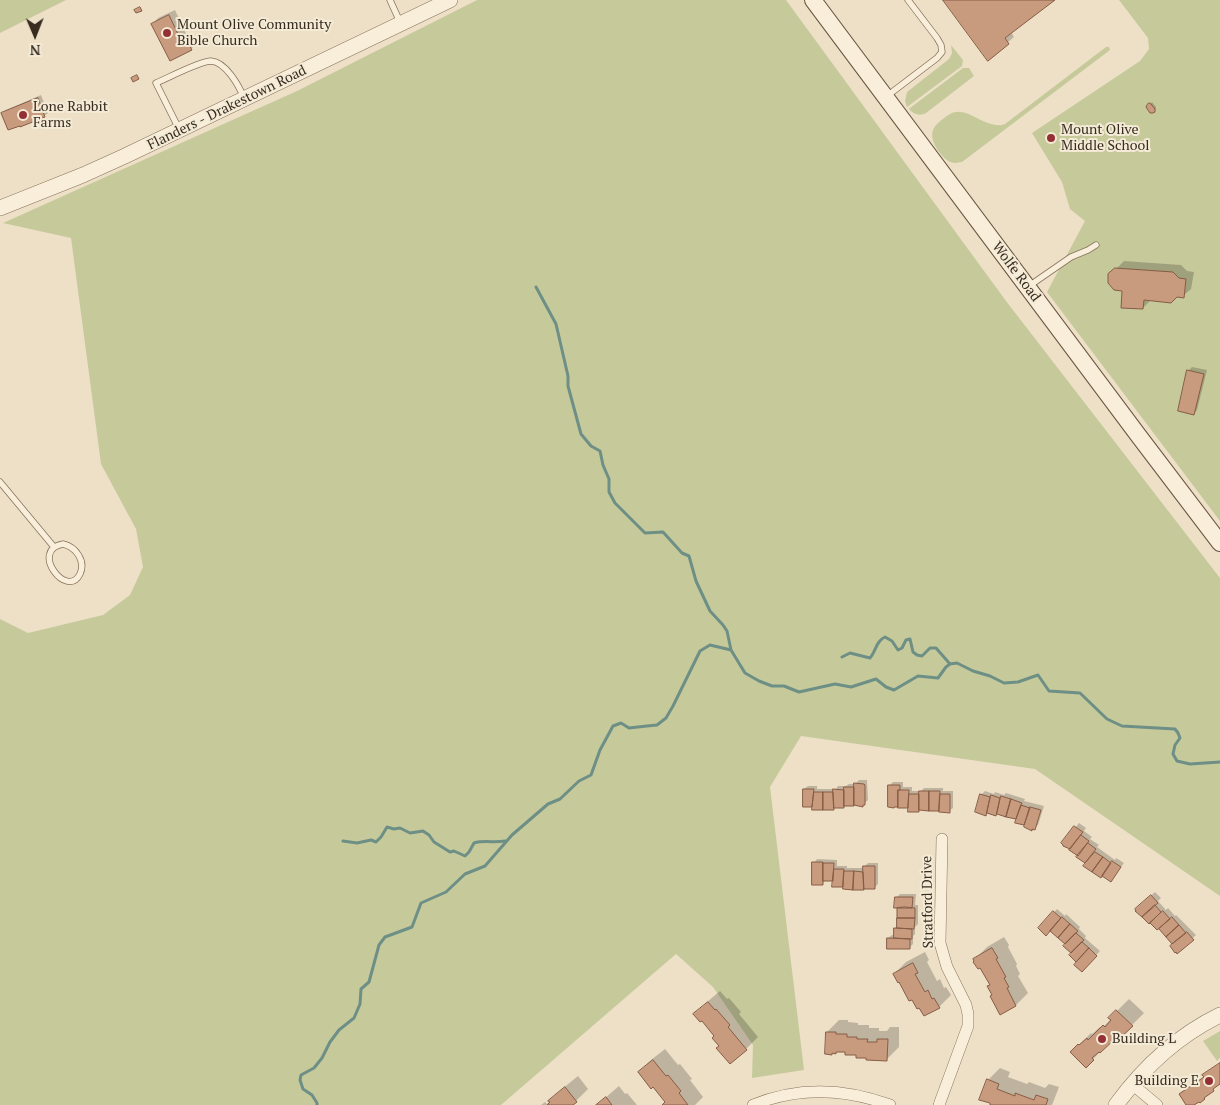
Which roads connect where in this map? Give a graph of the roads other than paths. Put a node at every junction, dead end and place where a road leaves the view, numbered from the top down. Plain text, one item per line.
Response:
1 (390, 0) edge
2 (450, 0) edge
3 (813, 0) edge
4 (908, 0) edge
5 (401, 24) junction
6 (886, 97) junction
7 (244, 100) junction
8 (180, 131) junction
9 (0, 208) edge
10 (1096, 245) dead end
11 (1027, 287) junction
12 (0, 482) edge
13 (1220, 543) edge
14 (54, 547) junction
15 (942, 839) dead end
16 (1220, 1014) edge
17 (1132, 1084) junction
18 (782, 1100) edge
19 (753, 1105) edge
20 (890, 1105) edge
21 (939, 1105) edge
22 (1116, 1105) edge
23 (1158, 1105) edge

1 - 5 lane
2 - 5 street, Flanders - Drakestown Road
3 - 6 main road, Wolfe Road
4 - 6 lane
5 - 7 street, Flanders - Drakestown Road
6 - 11 main road, Wolfe Road
7 - 8 street, Flanders - Drakestown Road
7 - 8 lane
8 - 9 street, Flanders - Drakestown Road
10 - 11 lane
11 - 13 main road, Wolfe Road
12 - 14 lane
14 - 14 lane
15 - 21 street, Stratford Drive
16 - 17 street
17 - 22 street
17 - 23 street
18 - 19 street
18 - 20 street

